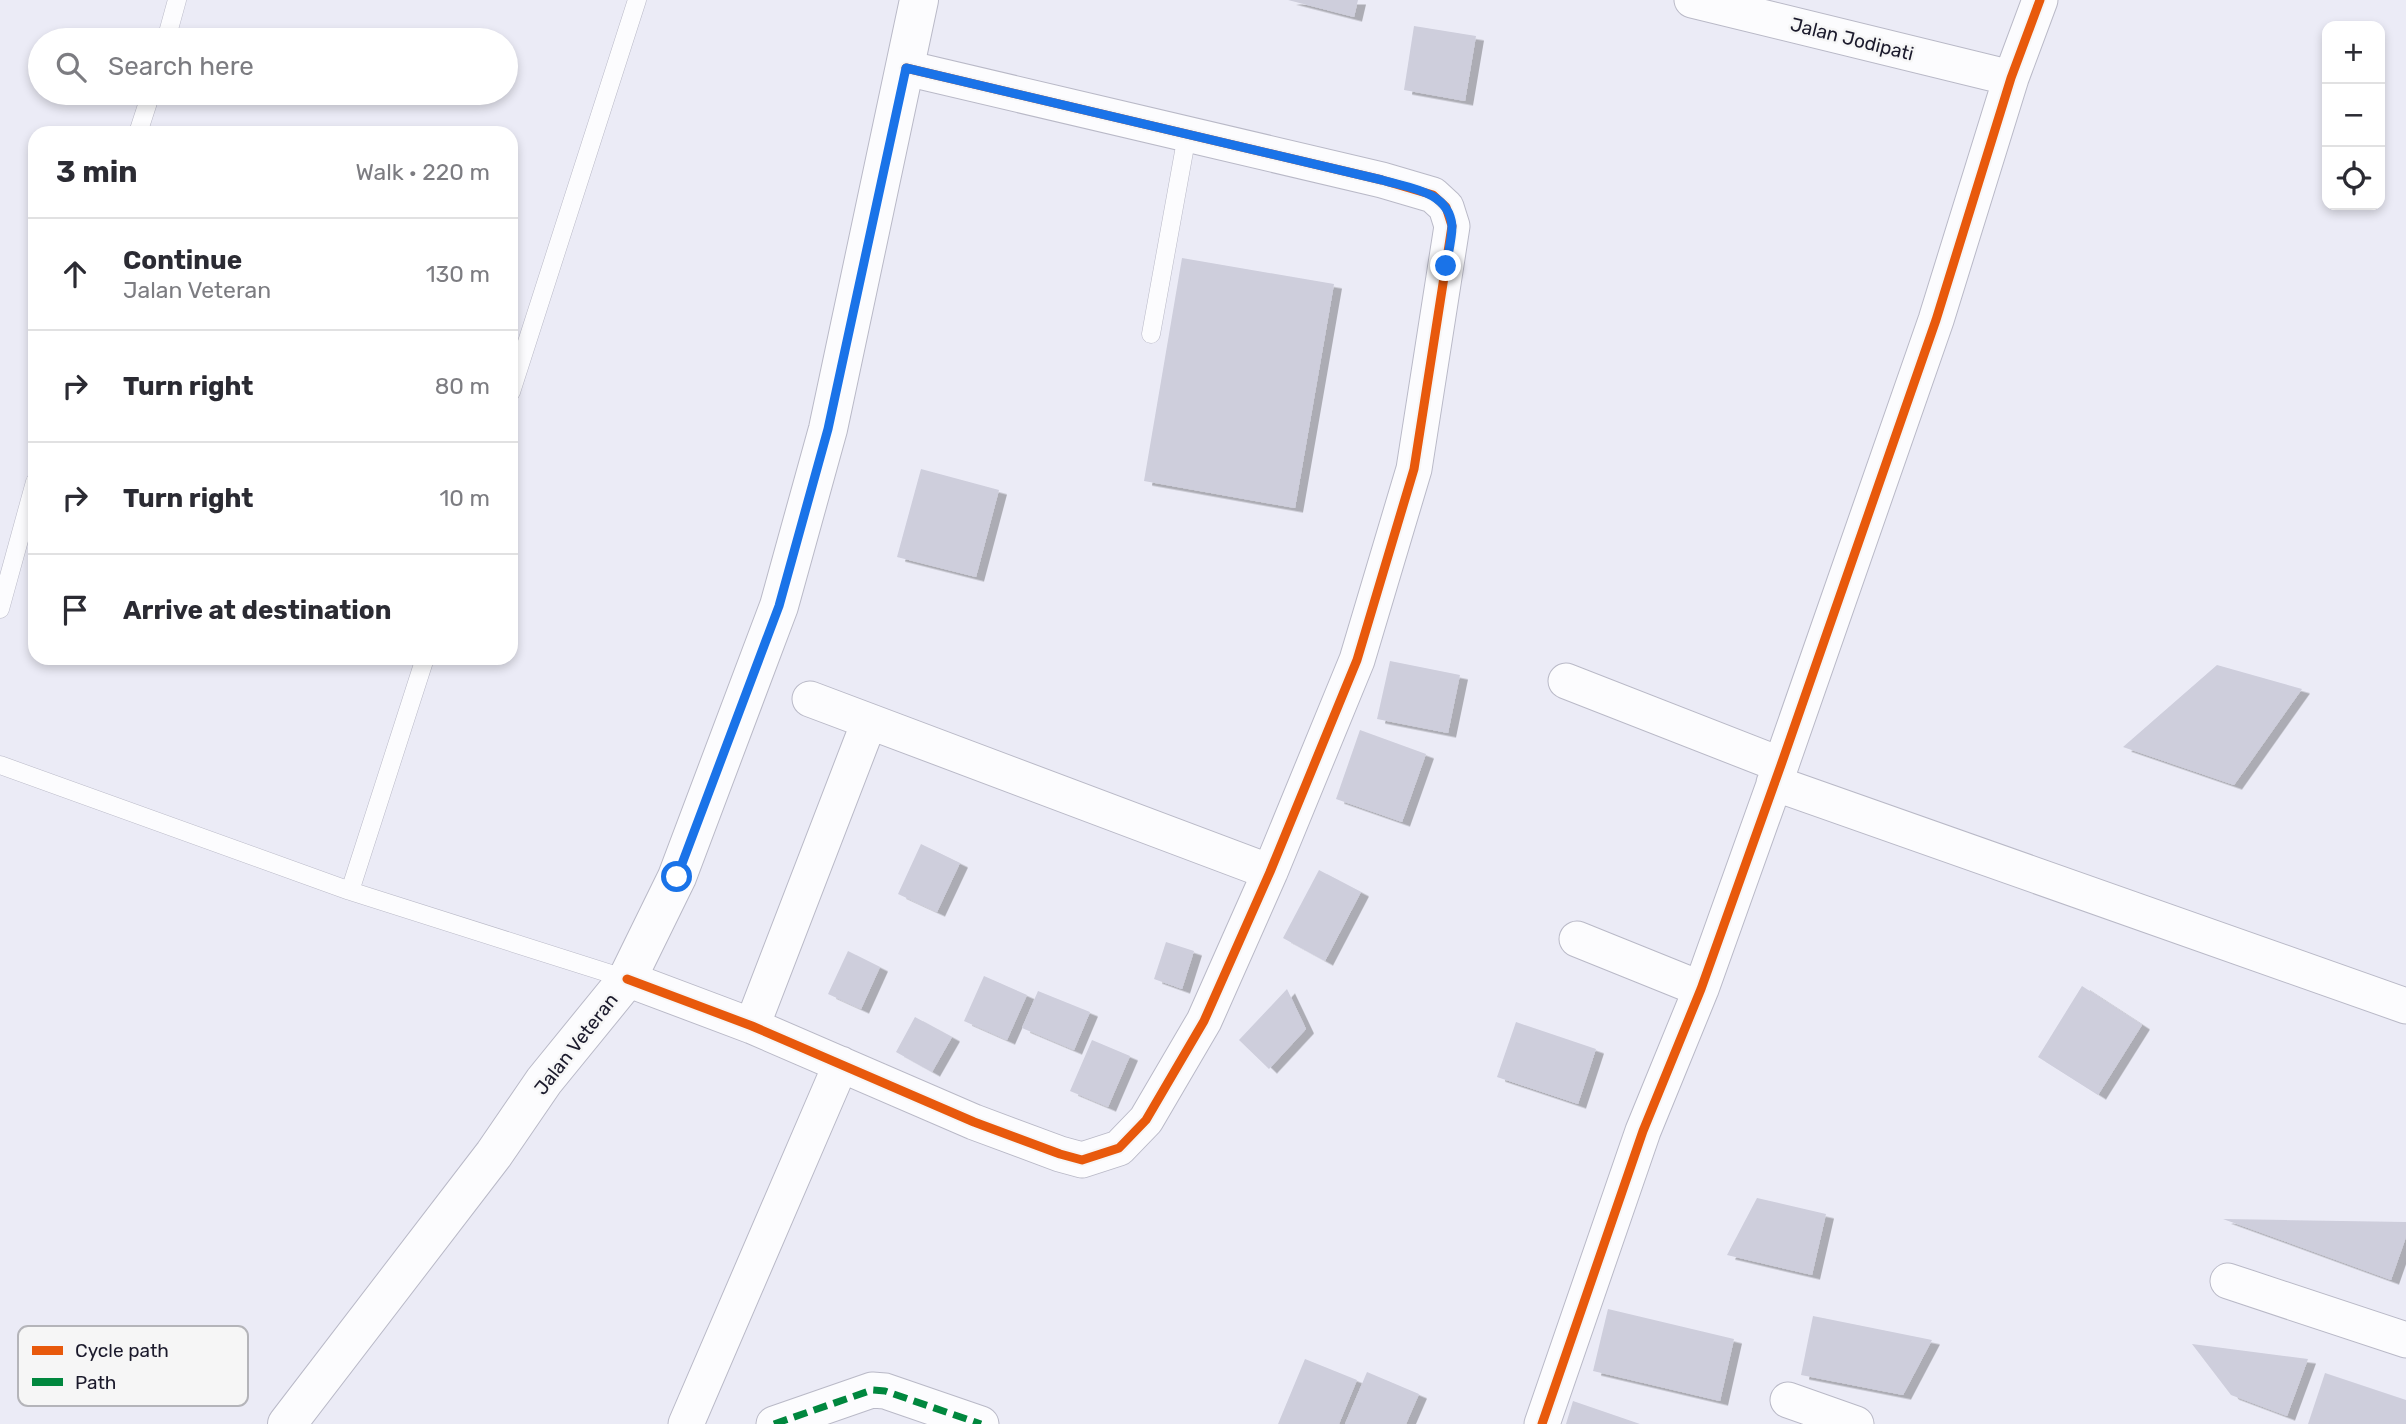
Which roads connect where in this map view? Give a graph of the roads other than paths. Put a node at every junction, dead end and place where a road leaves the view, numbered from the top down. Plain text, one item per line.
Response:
1 (177, 0) edge
2 (637, 0) edge
3 (919, 0) edge
4 (1692, 0) edge
5 (2040, 0) edge
6 (169, 28) edge
7 (906, 68) junction
8 (2011, 78) junction
9 (147, 105) edge
10 (140, 126) edge
11 (1187, 135) junction
12 (1151, 334) dead end
13 (518, 369) edge
14 (28, 507) edge
15 (0, 609) edge
16 (423, 665) edge
17 (1566, 681) dead end
18 (810, 699) dead end
19 (869, 722) junction
20 (0, 765) edge
21 (1778, 774) junction
22 (1270, 872) junction
23 (350, 891) junction
24 (1577, 939) dead end
25 (627, 979) junction
26 (1701, 989) junction
27 (2406, 1006) edge
28 (752, 1026) junction
29 (841, 1064) junction
30 (2228, 1281) dead end
31 (2406, 1340) edge
32 (1788, 1399) dead end
33 (287, 1424) edge
34 (686, 1424) edge
35 (774, 1424) edge
36 (981, 1424) edge
37 (1542, 1424) edge
38 (1856, 1424) edge

1 - 6 lane
2 - 13 lane
3 - 7 main road, Jalan Veteran
4 - 8 street, Jalan Jodipati
5 - 8 street
7 - 11 street
7 - 25 main road, Jalan Veteran
8 - 21 street
9 - 10 lane
11 - 12 lane
11 - 22 street
14 - 15 lane
16 - 23 lane
17 - 21 street
18 - 19 street
19 - 22 street
19 - 28 street
20 - 23 lane
21 - 26 street
21 - 27 street
22 - 29 street
23 - 25 lane
24 - 26 street
25 - 28 street
25 - 33 main road, Jalan Veteran
26 - 37 street
28 - 29 street
29 - 34 street
30 - 31 street
32 - 38 street
35 - 36 street

